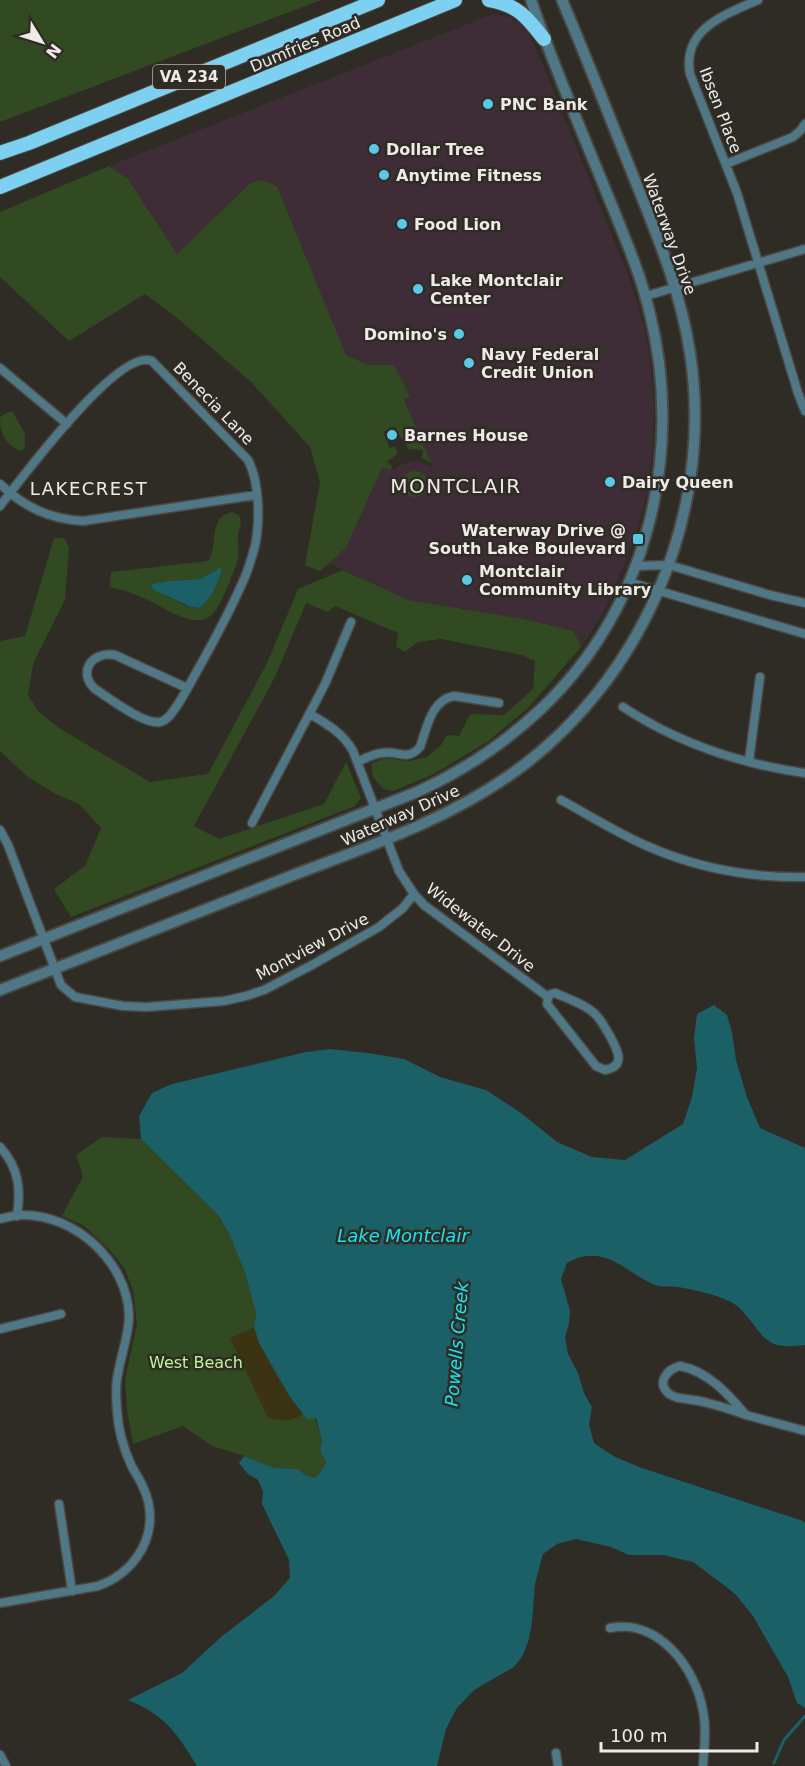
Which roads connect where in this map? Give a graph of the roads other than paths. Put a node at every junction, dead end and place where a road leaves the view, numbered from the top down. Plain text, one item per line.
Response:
1 (378, 0) edge
2 (467, 0) edge
3 (489, 0) edge
4 (531, 0) edge
5 (562, 0) edge
6 (758, 0) edge
7 (452, 1) edge
8 (544, 39) junction
9 (805, 124) edge
10 (0, 153) edge
11 (726, 164) junction
12 (0, 187) edge
13 (805, 249) edge
14 (759, 263) junction
15 (676, 288) junction
16 (646, 296) junction
17 (0, 368) edge
18 (805, 411) edge
19 (67, 424) junction
20 (0, 484) edge
21 (10, 493) junction
22 (256, 495) junction
23 (0, 506) edge
24 (669, 565) junction
25 (636, 566) junction
26 (629, 582) junction
27 (659, 590) junction
28 (805, 603) edge
29 (351, 622) dead end
30 (805, 634) edge
31 (760, 677) dead end
32 (188, 688) junction
33 (500, 704) dead end
34 (623, 707) dead end
35 (310, 714) junction
36 (749, 761) junction
37 (358, 762) junction
38 (805, 773) edge
39 (561, 800) dead end
40 (376, 809) junction
41 (252, 823) dead end
42 (0, 830) edge
43 (387, 839) junction
44 (805, 877) edge
45 (414, 894) junction
46 (43, 939) junction
47 (0, 956) edge
48 (54, 969) junction
49 (0, 990) edge
50 (548, 997) junction
51 (0, 1147) edge
52 (17, 1215) junction
53 (0, 1219) edge
54 (61, 1314) dead end
55 (0, 1329) edge
56 (746, 1415) junction
57 (805, 1431) edge
58 (59, 1504) dead end
59 (72, 1591) junction
60 (0, 1604) edge
61 (610, 1628) dead end
62 (556, 1753) dead end
63 (0, 1755) edge
64 (6, 1766) edge
65 (558, 1766) edge
66 (703, 1766) edge

1 - 10 highway, Dumfries Road / VA 234
2 - 7 highway, Dumfries Road
3 - 8 highway
4 - 8 street, Waterway Drive
5 - 15 street, Waterway Drive
6 - 11 street, Ibsen Place
7 - 12 highway, Dumfries Road / VA 234
8 - 16 street, Waterway Drive
9 - 11 street
11 - 14 street, Ibsen Place
13 - 14 street
14 - 15 street
14 - 18 street, Ibsen Place
15 - 16 street
15 - 24 street, Waterway Drive
16 - 25 street, Waterway Drive
17 - 19 street
19 - 21 street, Benecia Lane
19 - 22 street, Benecia Lane
20 - 21 street
21 - 22 street
21 - 23 street, Benecia Lane
22 - 32 street, Benecia Lane
24 - 25 street
24 - 27 street, Waterway Drive
24 - 28 street
25 - 26 street, Waterway Drive
26 - 27 street
26 - 40 street, Waterway Drive
27 - 30 street
27 - 43 street, Waterway Drive
29 - 35 street
31 - 36 street
32 - 32 street, Benecia Lane
33 - 37 street
34 - 36 street
35 - 37 street, Widewater Drive
35 - 41 street
36 - 38 street
37 - 40 street, Widewater Drive
39 - 44 street
40 - 43 street, Widewater Drive
40 - 46 street, Waterway Drive
42 - 46 street, Montview Drive
43 - 45 street, Widewater Drive
43 - 48 street, Waterway Drive
45 - 48 street, Montview Drive
45 - 50 street, Widewater Drive
46 - 47 street, Waterway Drive
46 - 48 street, Montview Drive
48 - 49 street, Waterway Drive
50 - 50 street, Widewater Drive
51 - 52 street
52 - 53 street
52 - 59 street
54 - 55 street
56 - 56 street
56 - 57 street
58 - 59 street
59 - 60 street
61 - 66 street
62 - 65 street
63 - 64 street

